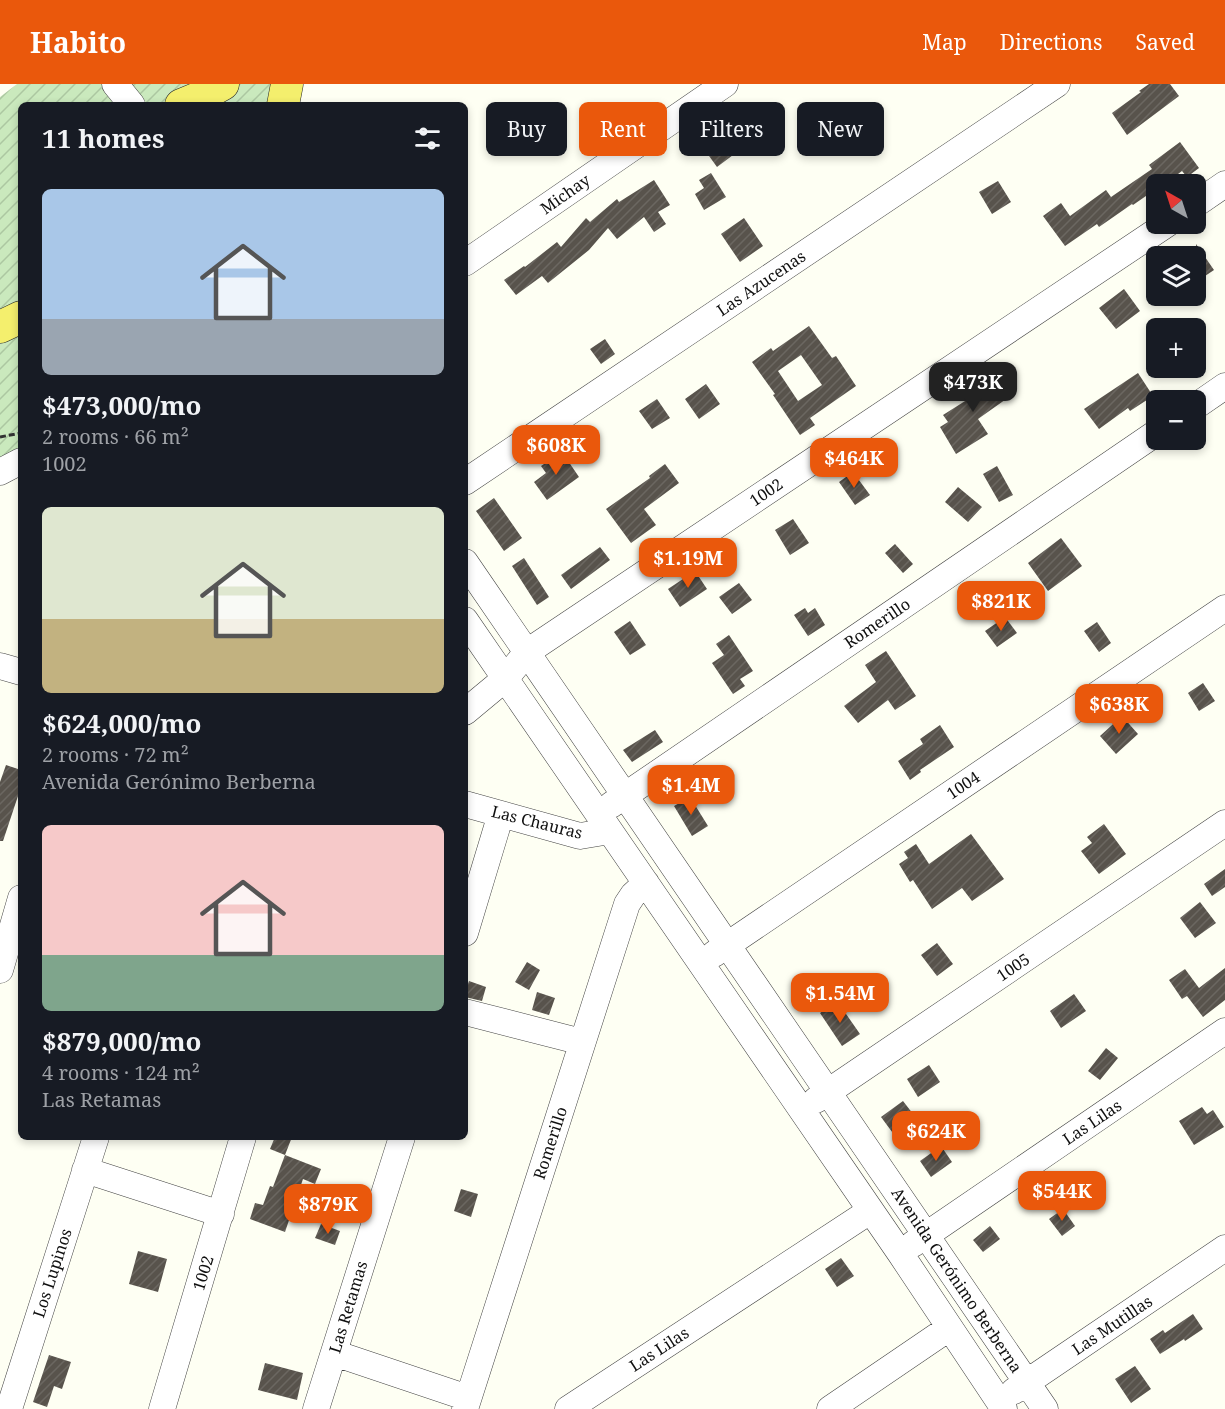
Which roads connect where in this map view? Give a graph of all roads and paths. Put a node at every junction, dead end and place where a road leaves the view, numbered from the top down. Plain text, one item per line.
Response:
1 (115, 84) edge
2 (223, 84) edge
3 (287, 84) edge
4 (725, 84) edge
5 (1058, 84) edge
6 (130, 102) edge
7 (189, 102) edge
8 (284, 102) edge
9 (1225, 184) edge
10 (1206, 197) edge
11 (1152, 234) edge
12 (468, 261) edge
13 (18, 318) edge
14 (0, 327) edge
15 (18, 340) edge
16 (0, 346) edge
17 (1225, 386) edge
18 (1206, 399) edge
19 (18, 434) edge
20 (0, 437) edge
21 (1146, 440) edge
22 (18, 463) edge
23 (0, 472) edge
24 (468, 480) edge
25 (468, 565) edge
26 (1225, 608) edge
27 (468, 624) edge
28 (527, 652) junction
29 (0, 666) edge
30 (18, 671) edge
31 (506, 678) junction
32 (468, 710) edge
33 (625, 795) junction
34 (468, 805) edge
35 (501, 814) junction
36 (604, 822) junction
37 (1225, 823) edge
38 (646, 883) junction
39 (18, 908) edge
40 (468, 923) edge
41 (727, 945) junction
42 (701, 963) junction
43 (0, 970) edge
44 (468, 1013) edge
45 (1225, 1031) edge
46 (582, 1042) junction
47 (828, 1092) junction
48 (801, 1110) junction
49 (95, 1140) edge
50 (242, 1140) edge
51 (401, 1140) edge
52 (85, 1170) junction
53 (870, 1211) junction
54 (221, 1214) junction
55 (926, 1235) junction
56 (1225, 1248) edge
57 (900, 1253) junction
58 (949, 1328) junction
59 (334, 1353) junction
60 (1027, 1383) junction
61 (466, 1403) edge
62 (1002, 1405) edge
63 (9, 1409) edge
64 (162, 1409) edge
65 (316, 1409) edge
66 (568, 1409) edge
67 (830, 1409) edge
68 (1045, 1409) edge

1 - 6 street
2 - 7 main road
3 - 8 main road
4 - 12 street, Michay
5 - 24 street, Las Azucenas
9 - 10 street
11 - 28 street, 1002
13 - 14 main road
15 - 16 main road
17 - 18 street
19 - 20 path
21 - 33 street, Romerillo
22 - 23 street
25 - 28 street, Avenida Gerónimo Berberna
26 - 41 street, 1004
27 - 31 street, Avenida Gerónimo Berberna
28 - 31 street, 1002
28 - 33 street, Avenida Gerónimo Berberna
29 - 30 street
31 - 32 street, 1002
31 - 36 street, Avenida Gerónimo Berberna
33 - 36 street, Romerillo
33 - 41 street, Avenida Gerónimo Berberna
34 - 35 street, Las Chauras
35 - 36 street, Las Chauras
35 - 40 street
36 - 38 street, Avenida Gerónimo Berberna
37 - 47 street, 1005
38 - 42 street, Avenida Gerónimo Berberna
38 - 46 street, Romerillo
39 - 43 street
41 - 42 street, 1004
41 - 47 street, Avenida Gerónimo Berberna
42 - 48 street, Avenida Gerónimo Berberna
44 - 46 street
45 - 55 street, Las Lilas
46 - 61 street, Romerillo
47 - 48 street, 1005
47 - 55 street, Avenida Gerónimo Berberna
48 - 53 street, Avenida Gerónimo Berberna
49 - 52 street, Los Lupinos
50 - 54 street, 1002
51 - 59 street, Las Retamas
52 - 54 street
52 - 63 street, Los Lupinos
53 - 57 street, Avenida Gerónimo Berberna
53 - 66 street, Las Lilas
54 - 64 street, 1002
55 - 57 street, Las Lilas
55 - 60 street, Avenida Gerónimo Berberna
56 - 60 street, Las Mutillas
57 - 58 street, Avenida Gerónimo Berberna
58 - 62 street, Avenida Gerónimo Berberna
58 - 67 street
59 - 61 street
59 - 65 street, Las Retamas
60 - 62 street, Las Mutillas
60 - 68 street, Avenida Gerónimo Berberna

